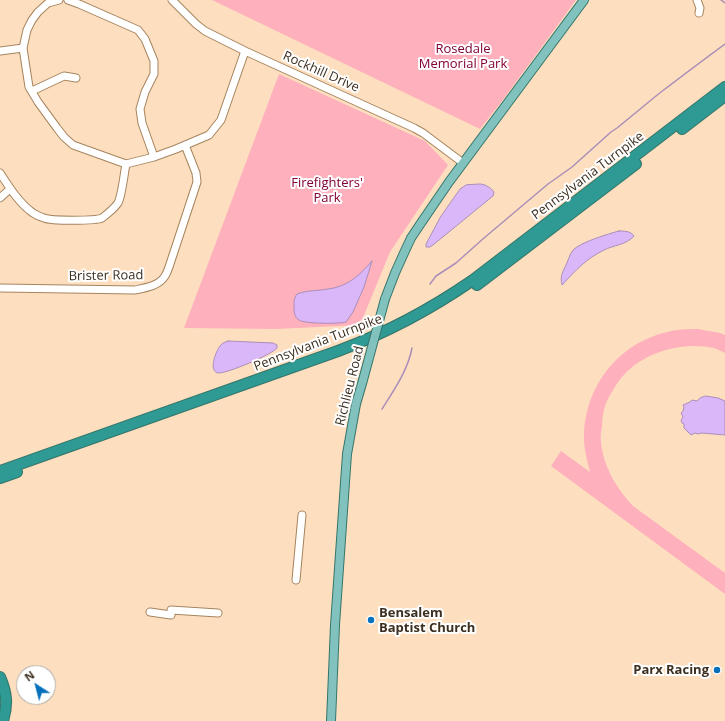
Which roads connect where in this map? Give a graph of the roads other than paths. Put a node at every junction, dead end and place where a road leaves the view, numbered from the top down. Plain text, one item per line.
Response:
1 (59, 0) edge
2 (68, 0) edge
3 (172, 0) edge
4 (584, 0) edge
5 (697, 0) edge
6 (699, 14) dead end
7 (23, 48) junction
8 (0, 51) edge
9 (245, 51) junction
10 (76, 78) dead end
11 (725, 87) edge
12 (32, 91) junction
13 (725, 96) edge
14 (185, 145) junction
15 (154, 157) junction
16 (463, 163) junction
17 (126, 164) junction
18 (0, 173) edge
19 (10, 188) junction
20 (0, 198) edge
21 (0, 288) edge
22 (0, 471) edge
23 (0, 478) edge
24 (302, 515) dead end
25 (296, 580) dead end
26 (150, 612) dead end
27 (218, 614) dead end
28 (0, 677) edge
29 (0, 698) edge
30 (0, 708) edge
31 (3, 721) edge
32 (331, 721) edge

1 - 7 street
2 - 15 street
3 - 9 street, Rockhill Drive
4 - 16 main road, Richlieu Road
5 - 6 street
7 - 8 street
7 - 12 street
9 - 14 street
9 - 16 street, Rockhill Drive
10 - 12 street
11 - 22 highway, Pennsylvania Turnpike
12 - 17 street
13 - 23 highway, Pennsylvania Turnpike
14 - 15 street
14 - 21 street, Brister Road
15 - 17 street
16 - 32 main road, Richlieu Road, bridge
17 - 19 street
18 - 19 street
19 - 20 street
24 - 25 street
26 - 27 street
28 - 31 highway
29 - 30 highway

